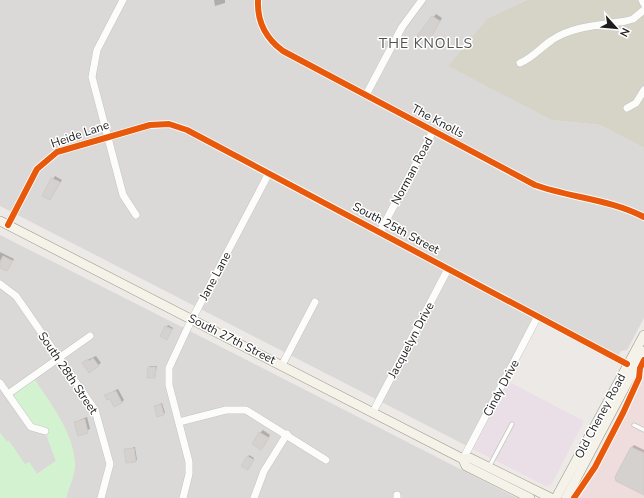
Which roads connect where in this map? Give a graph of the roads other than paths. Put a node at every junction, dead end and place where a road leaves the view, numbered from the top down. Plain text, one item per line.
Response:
1 (123, 0) edge
2 (258, 0) edge
3 (422, 0) edge
4 (642, 0) edge
5 (644, 4) edge
6 (644, 10) edge
7 (520, 63) dead end
8 (644, 90) edge
9 (366, 95) junction
10 (627, 108) dead end
11 (150, 125) joint
12 (433, 131) junction
13 (107, 136) junction
14 (269, 173) junction
15 (136, 215) dead end
16 (644, 217) edge
17 (4, 223) edge
18 (380, 232) junction
19 (448, 269) junction
20 (0, 284) edge
21 (315, 302) dead end
22 (538, 316) junction
23 (192, 319) junction
24 (644, 335) edge
25 (90, 336) dead end
26 (644, 351) edge
27 (60, 358) junction
28 (627, 364) junction
29 (282, 365) junction
30 (0, 383) edge
31 (8, 394) junction
32 (373, 412) junction
33 (179, 422) junction
34 (512, 424) dead end
35 (634, 425) dead end
36 (644, 430) edge
37 (45, 431) dead end
38 (287, 434) junction
39 (463, 459) junction
40 (326, 460) dead end
41 (489, 467) junction
42 (101, 498) edge
43 (183, 498) edge
44 (254, 498) edge
45 (530, 498) edge
46 (550, 498) edge
47 (556, 498) edge
48 (566, 498) edge

1 - 13 street
2 - 9 street, The Knolls
3 - 9 street
4 - 5 street
6 - 7 street
8 - 10 street
9 - 12 street, The Knolls
11 - 13 street, Heide Lane
11 - 14 street, South 25th Street
12 - 16 street, The Knolls
12 - 18 street, Norman Road
13 - 15 street
13 - 17 street, Heide Lane
14 - 18 street, South 25th Street
14 - 23 street, Jane Lane
17 - 23 main road, South 27th Street
18 - 19 street, South 25th Street
19 - 22 street, South 25th Street
19 - 32 street, Jacquelyn Drive
20 - 27 street, South 28th Street
21 - 29 street
22 - 28 street, South 25th Street
22 - 39 street, Cindy Drive
23 - 29 main road, South 27th Street
23 - 33 street, Jane Lane
24 - 28 main road, Old Cheney Road
25 - 27 street
26 - 48 main road, Old Cheney Road
27 - 31 street
27 - 42 street, South 28th Street
28 - 47 main road, Old Cheney Road
29 - 32 main road, South 27th Street
30 - 31 street
31 - 37 street
32 - 39 main road, South 27th Street
33 - 38 street
33 - 43 street, Jane Lane
34 - 41 lane
35 - 36 lane
38 - 40 street
38 - 44 street
39 - 41 main road, South 27th Street
39 - 45 main road, South 27th Street
41 - 46 main road, South 27th Street

